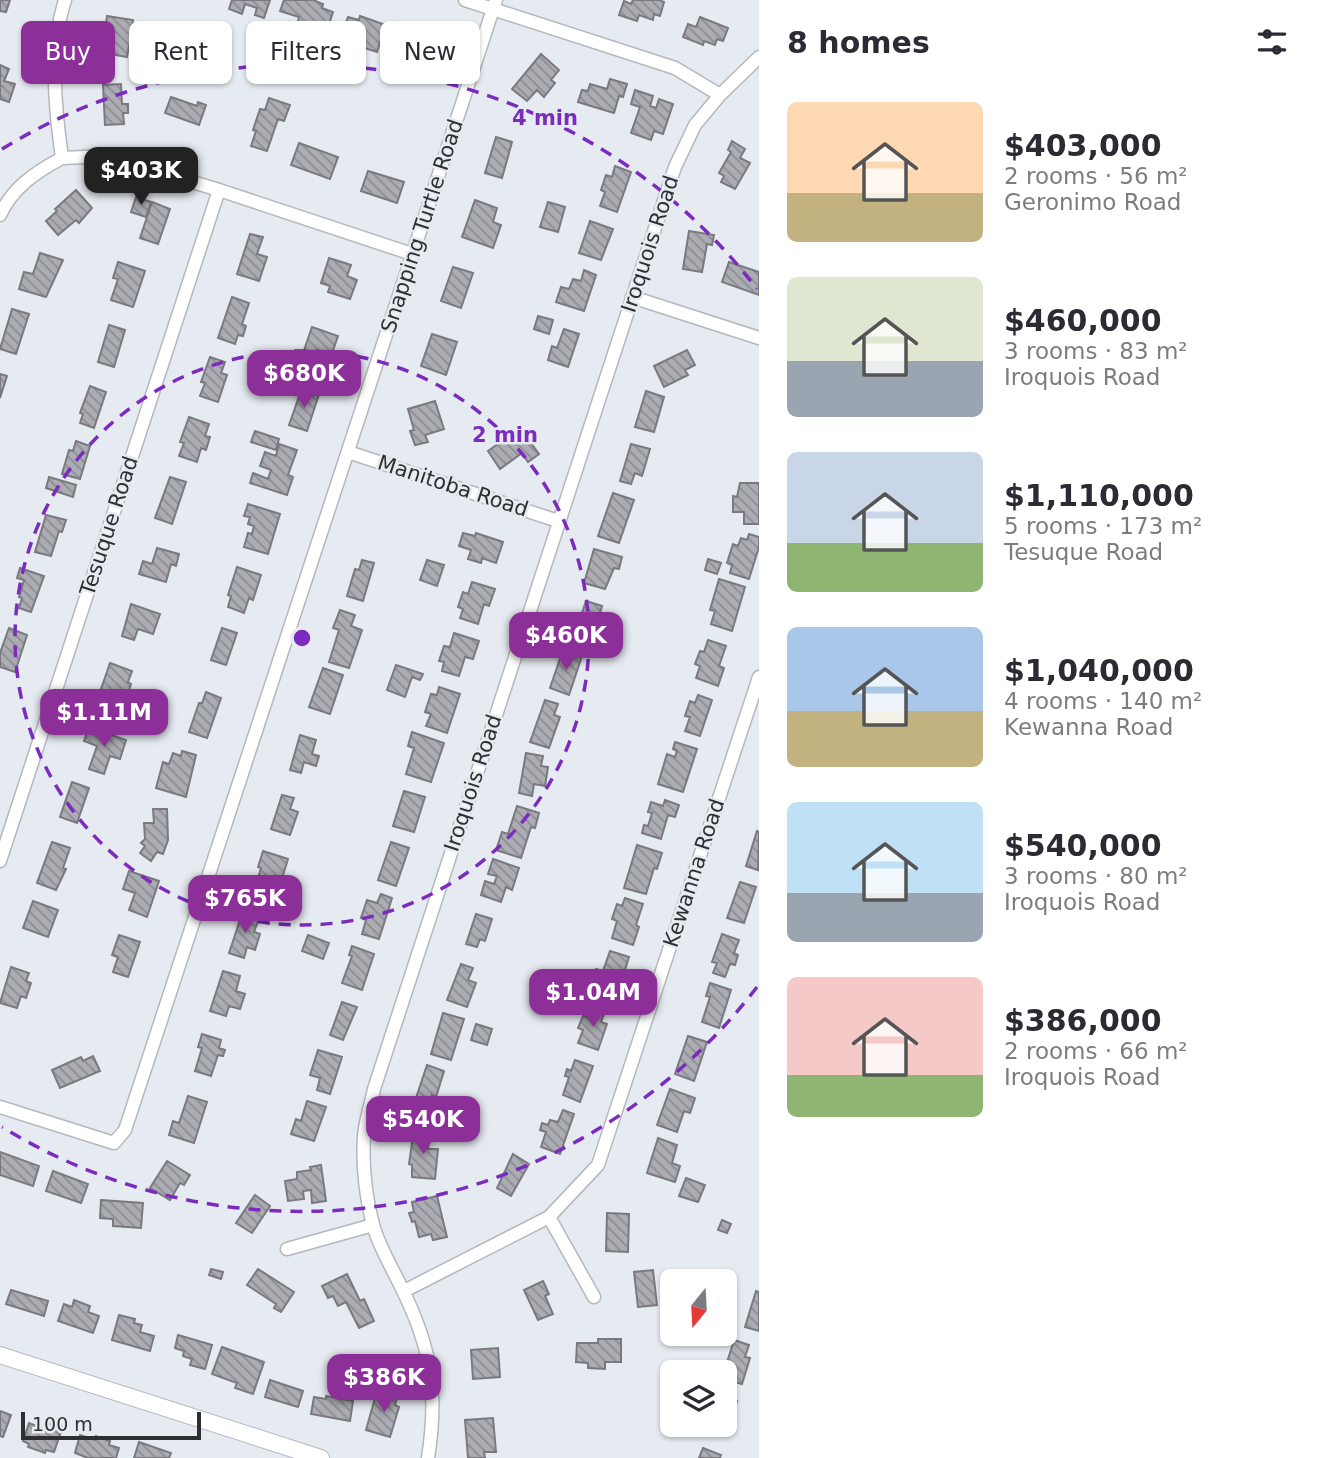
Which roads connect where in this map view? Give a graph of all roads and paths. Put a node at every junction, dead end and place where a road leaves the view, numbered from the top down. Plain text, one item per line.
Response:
1 (65, 0) edge
2 (465, 0) edge
3 (495, 5) edge
4 (759, 57) edge
5 (720, 95) junction
6 (62, 158) junction
7 (219, 190) junction
8 (0, 215) edge
9 (412, 254) junction
10 (632, 296) junction
11 (759, 338) edge
12 (348, 452) junction
13 (558, 521) junction
14 (759, 677) edge
15 (0, 861) edge
16 (0, 1107) edge
17 (549, 1217) junction
18 (373, 1224) junction
19 (287, 1249) dead end
20 (404, 1291) junction
21 (594, 1297) dead end
22 (0, 1354) edge
23 (321, 1458) edge
24 (428, 1458) edge

1 - 6 street
2 - 3 street
3 - 5 street
3 - 9 street, Snapping Turtle Road
4 - 5 street, Iroquois Road
5 - 10 street, Iroquois Road
6 - 7 street
6 - 8 street
7 - 9 street
7 - 15 street, Tesuque Road
9 - 12 street, Snapping Turtle Road
10 - 11 street
10 - 13 street, Iroquois Road
12 - 13 street, Manitoba Road
12 - 16 street, Snapping Turtle Road
13 - 18 street, Iroquois Road
14 - 17 street, Kewanna Road
17 - 20 street, Kewanna Road
17 - 21 street
18 - 19 street
18 - 20 street, Iroquois Road
20 - 24 street, Iroquois Road
22 - 23 street

